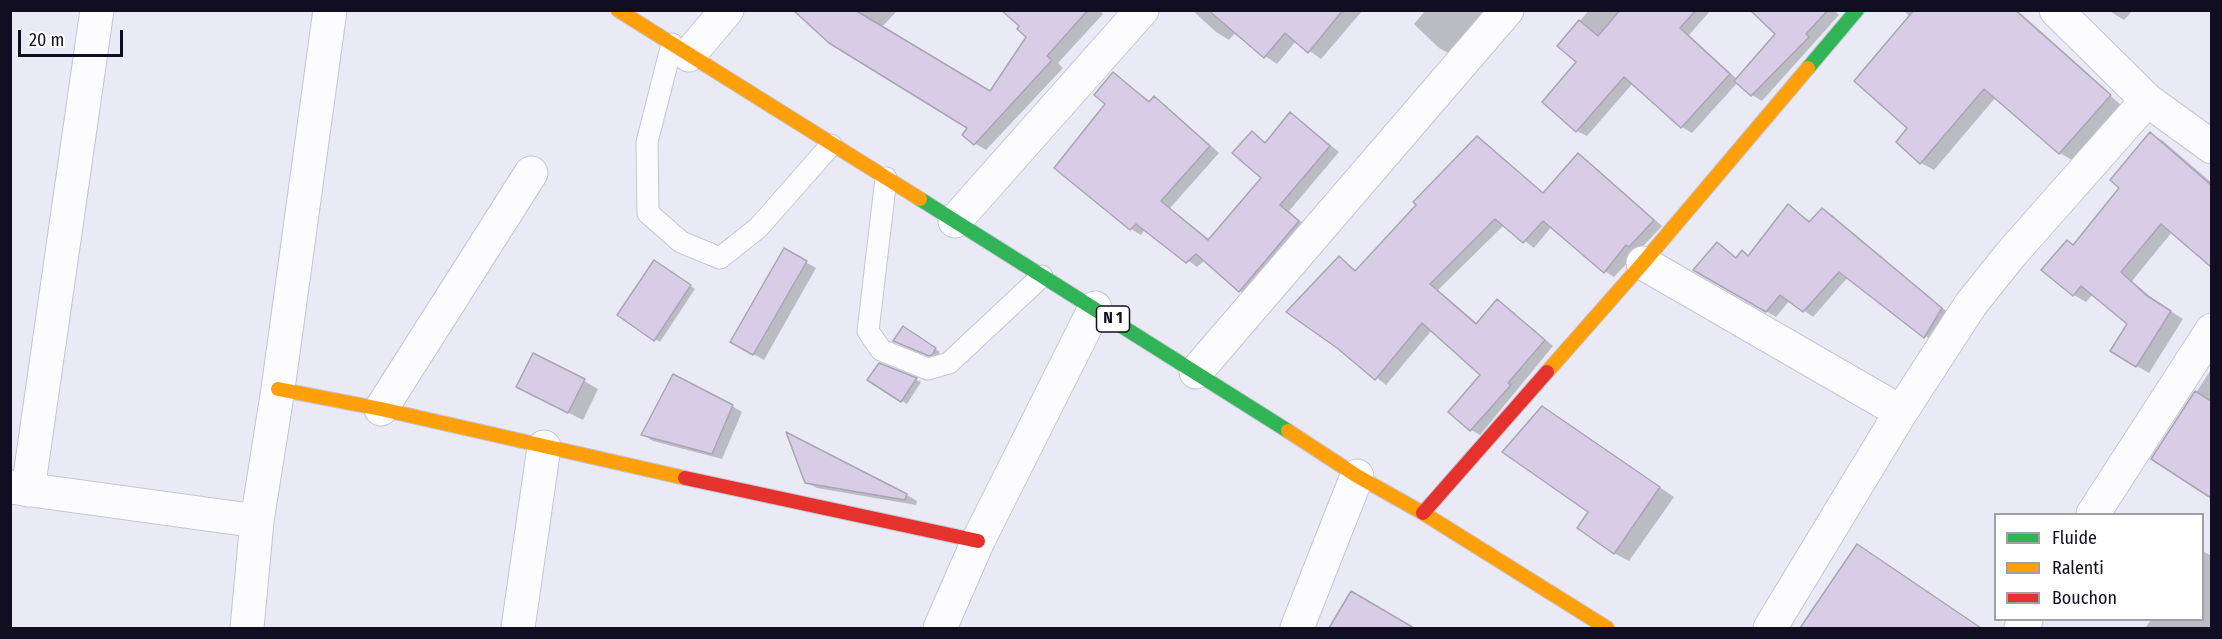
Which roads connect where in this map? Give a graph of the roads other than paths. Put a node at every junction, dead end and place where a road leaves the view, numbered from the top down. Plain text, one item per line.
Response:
1 (97, 10) edge
2 (330, 10) edge
3 (618, 10) edge
4 (727, 10) edge
5 (1142, 10) edge
6 (1507, 10) edge
7 (1857, 10) edge
8 (2056, 10) edge
9 (680, 50) junction
10 (2146, 100) junction
11 (831, 145) junction
12 (2211, 147) edge
13 (531, 173) dead end
14 (886, 178) junction
15 (955, 221) junction
16 (1643, 263) junction
17 (1042, 276) junction
18 (1095, 308) junction
19 (2211, 330) edge
20 (1196, 372) junction
21 (278, 389) junction
22 (381, 409) junction
23 (1900, 412) junction
24 (544, 447) junction
25 (1357, 476) junction
26 (19, 489) edge
27 (1423, 513) junction
28 (2094, 513) edge
29 (257, 521) junction
30 (978, 541) junction
31 (1598, 626) edge
32 (247, 628) edge
33 (518, 628) edge
34 (940, 628) edge
35 (1297, 628) edge
36 (1770, 628) edge

1 - 26 street
2 - 21 street
3 - 9 main road, N 1
4 - 9 street
5 - 15 street
6 - 20 street
7 - 16 main road
8 - 10 street
9 - 11 main road, N 1
9 - 11 lane
10 - 12 street
10 - 23 street
11 - 14 main road, N 1
13 - 22 street
14 - 15 main road, N 1
14 - 17 lane
15 - 17 main road, N 1
16 - 23 street
16 - 27 main road
17 - 18 main road, N 1
18 - 20 main road, N 1
18 - 30 street
19 - 28 street
20 - 25 main road, N 1
21 - 22 main road
21 - 29 street
22 - 24 main road
23 - 36 street
24 - 30 main road
24 - 33 street
25 - 27 main road, N 1
25 - 35 street
26 - 29 street
27 - 31 main road, N 1
29 - 32 street
30 - 34 street

